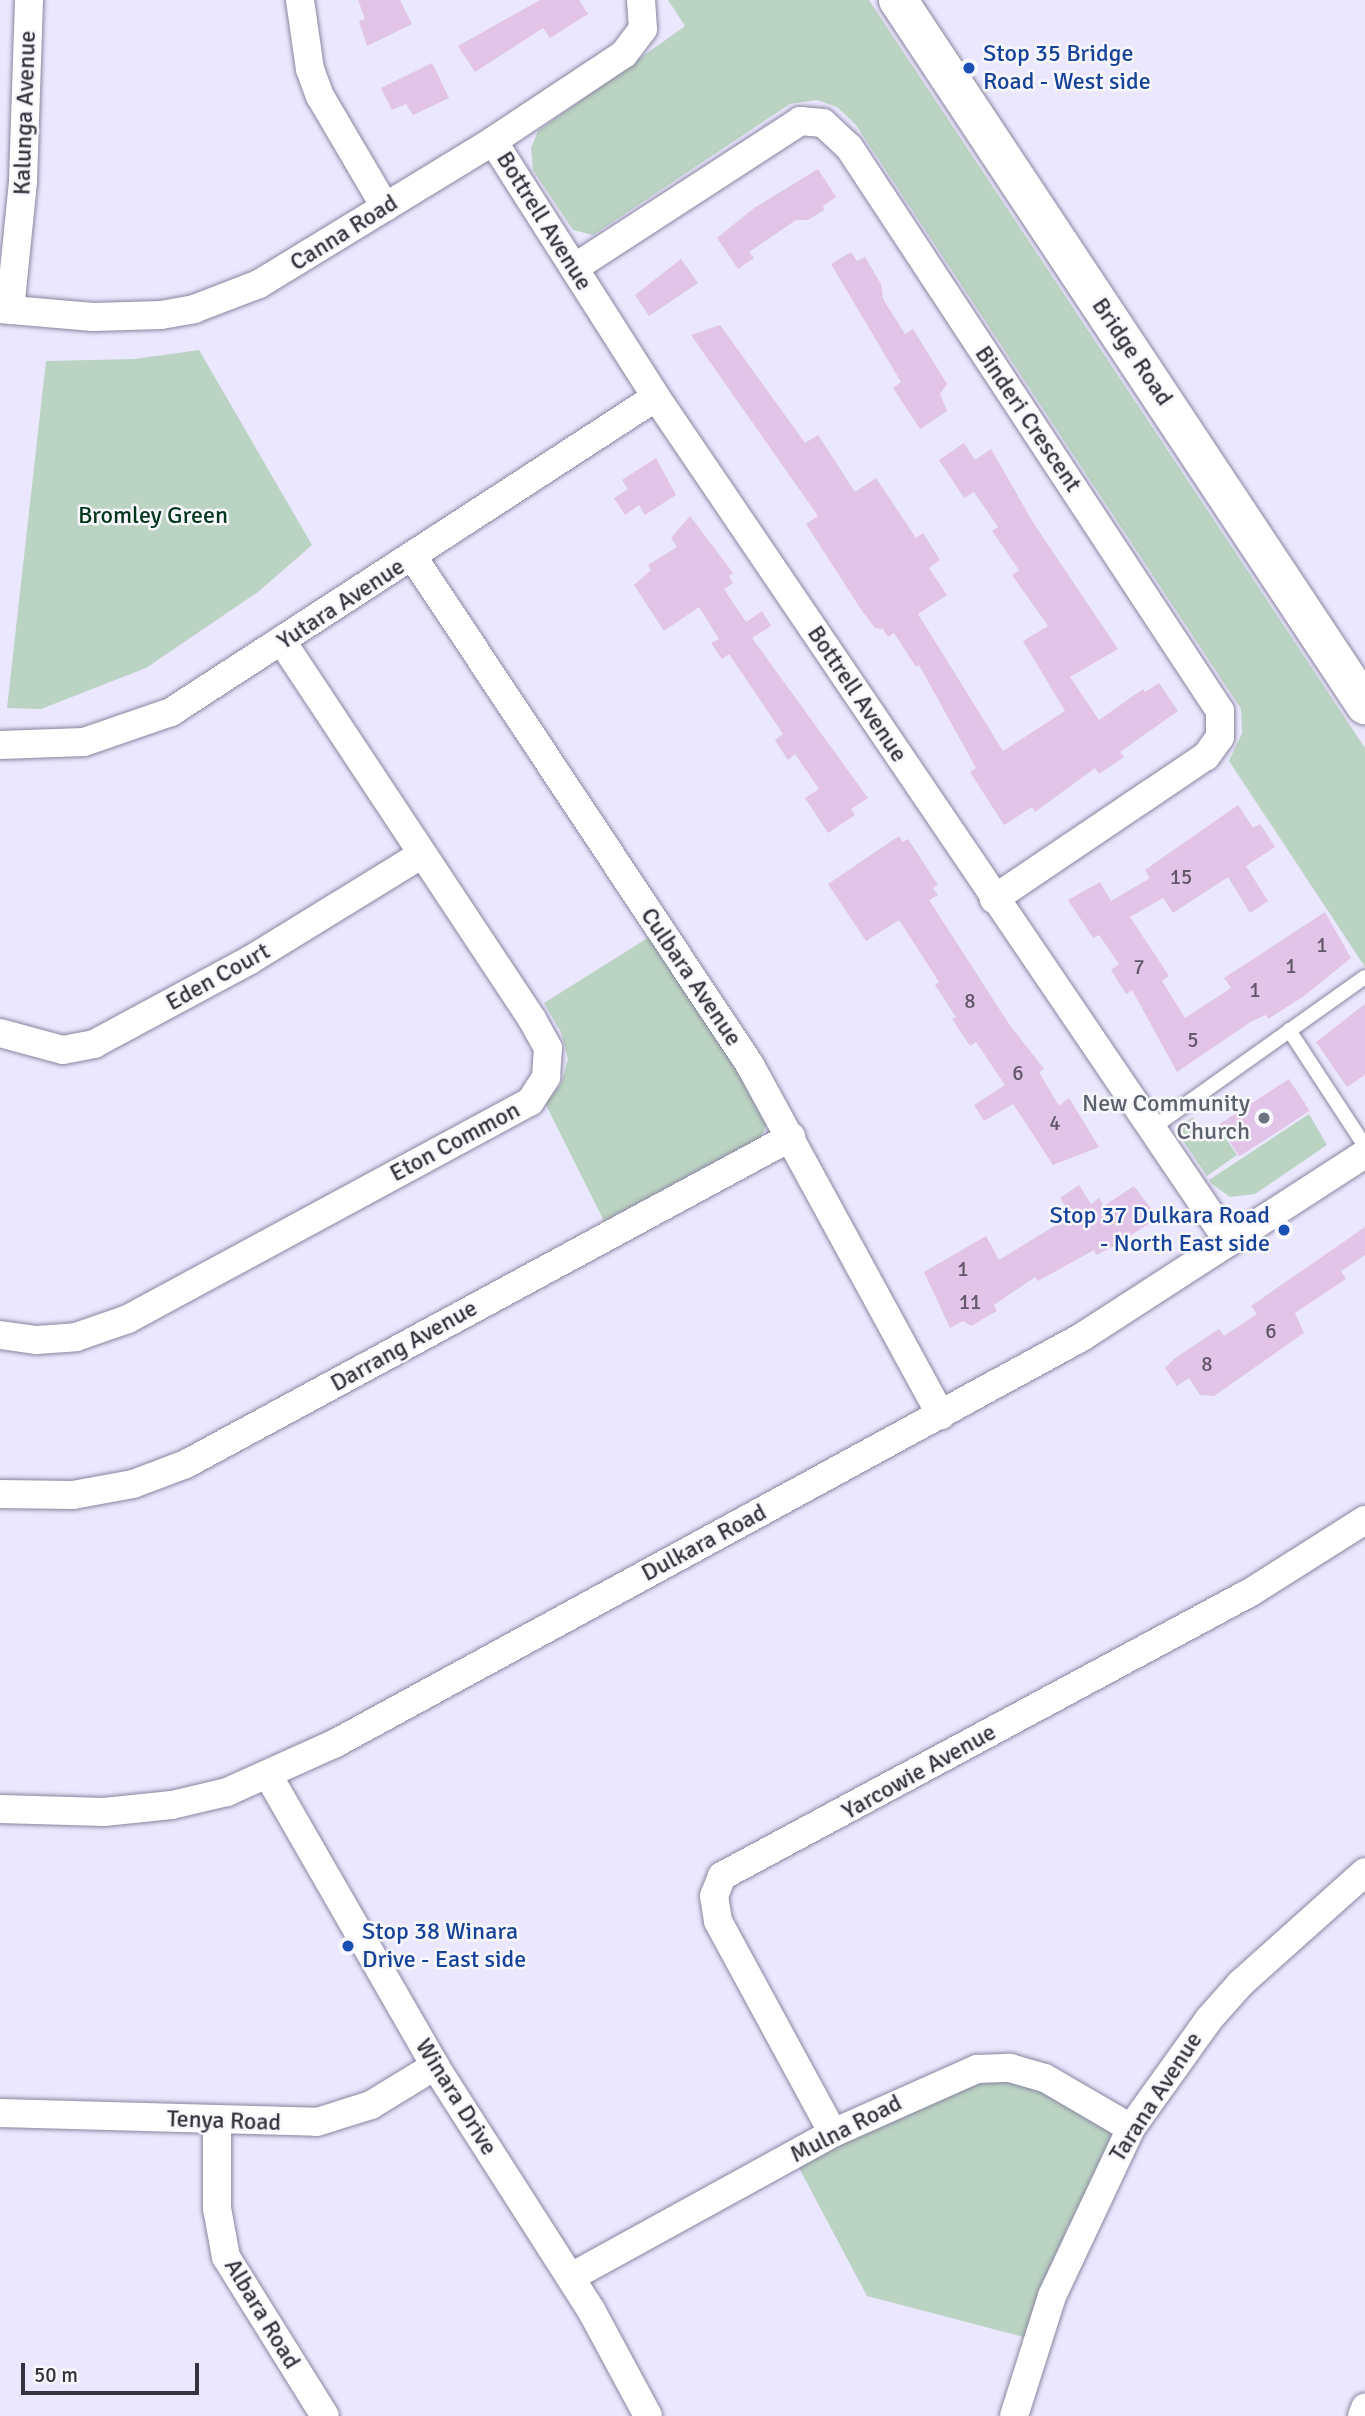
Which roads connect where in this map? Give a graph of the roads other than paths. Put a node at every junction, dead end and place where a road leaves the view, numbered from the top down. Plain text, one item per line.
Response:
1 (29, 0) edge
2 (300, 0) edge
3 (641, 0) edge
4 (898, 0) edge
5 (493, 141) junction
6 (385, 207) junction
7 (574, 268) junction
8 (5, 309) edge
9 (656, 397) junction
10 (413, 557) junction
11 (282, 642) junction
12 (1365, 705) edge
13 (0, 746) edge
14 (422, 854) junction
15 (994, 899) junction
16 (1365, 977) edge
17 (1289, 1030) junction
18 (0, 1033) edge
19 (1151, 1129) junction
20 (791, 1137) junction
21 (1365, 1146) edge
22 (1365, 1154) edge
23 (1229, 1242) junction
24 (0, 1335) edge
25 (941, 1415) junction
26 (0, 1494) edge
27 (1365, 1520) edge
28 (268, 1775) junction
29 (0, 1809) edge
30 (1365, 1872) edge
31 (435, 2066) junction
32 (0, 2113) edge
33 (217, 2121) junction
34 (1131, 2128) junction
35 (833, 2133) junction
36 (571, 2277) junction
37 (1365, 2408) edge
38 (325, 2416) edge
39 (648, 2416) edge
40 (1014, 2416) edge
41 (1362, 2416) edge

1 - 8 street, Kalunga Avenue
2 - 6 street
3 - 5 street, Canna Road
4 - 12 main road, Bridge Road
5 - 6 street, Canna Road
5 - 7 street, Bottrell Avenue
6 - 8 street, Canna Road
7 - 9 street, Bottrell Avenue
7 - 15 street, Binderi Crescent
9 - 10 street, Yutara Avenue
9 - 15 street, Bottrell Avenue
10 - 11 street, Yutara Avenue
10 - 20 street, Culbara Avenue
11 - 13 street, Yutara Avenue
11 - 14 street, Eton Common
14 - 18 street, Eden Court
14 - 24 street, Eton Common
15 - 19 street, Bottrell Avenue
16 - 17 lane
17 - 19 lane
17 - 21 lane
19 - 23 street, Bottrell Avenue
20 - 25 street, Culbara Avenue
20 - 26 street, Darrang Avenue
22 - 23 street, Dulkara Road
23 - 25 street, Dulkara Road
25 - 28 street, Dulkara Road
27 - 35 street, Yarcowie Avenue
28 - 29 street, Dulkara Road
28 - 31 street, Winara Drive
30 - 34 street, Tarana Avenue
31 - 33 street, Tenya Road
31 - 36 street, Winara Drive
32 - 33 street, Tenya Road
33 - 38 street, Albara Road
34 - 35 street, Mulna Road
34 - 40 street, Tarana Avenue
35 - 36 street, Mulna Road
36 - 39 street, Winara Drive
37 - 41 street

